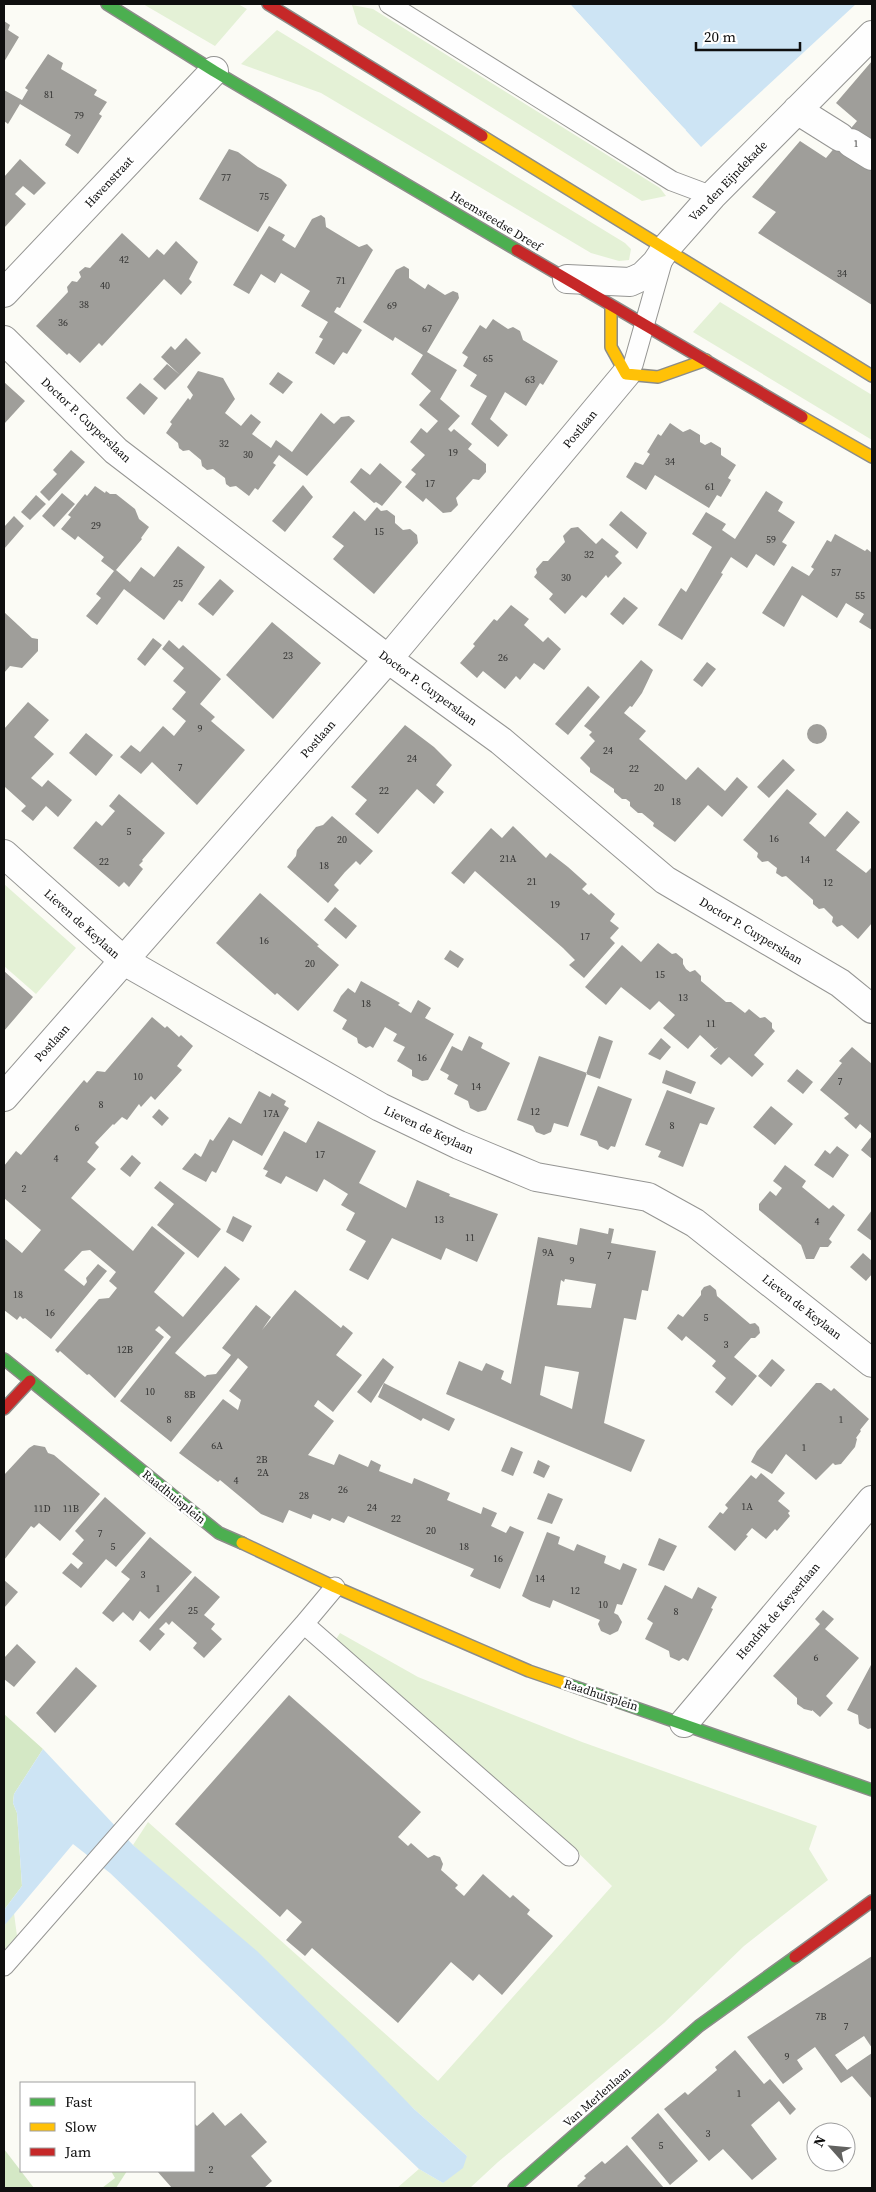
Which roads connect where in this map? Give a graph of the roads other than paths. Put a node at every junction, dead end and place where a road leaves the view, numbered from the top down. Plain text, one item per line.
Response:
1 (107, 4) edge
2 (390, 4) edge
3 (282, 7) edge
4 (872, 36) edge
5 (214, 71) junction
6 (797, 110) junction
7 (854, 145) edge
8 (712, 196) junction
9 (666, 248) junction
10 (567, 279) junction
11 (4, 293) edge
12 (611, 306) junction
13 (644, 325) junction
14 (4, 340) edge
15 (706, 360) junction
16 (629, 369) junction
17 (872, 376) edge
18 (872, 457) edge
19 (388, 659) junction
20 (4, 854) edge
21 (124, 961) junction
22 (872, 1009) edge
23 (4, 1097) edge
24 (4, 1359) edge
25 (872, 1363) edge
26 (30, 1381) junction
27 (4, 1409) edge
28 (872, 1500) edge
29 (334, 1587) junction
30 (304, 1624) junction
31 (684, 1723) junction
32 (872, 1790) edge
33 (569, 1856) dead end
34 (872, 1901) edge
35 (4, 1966) edge
36 (514, 2188) edge

1 - 5 main road, Heemsteedse Dreef
2 - 8 lane
3 - 9 main road
4 - 6 street, Van den Eijndekade
5 - 10 main road, Heemsteedse Dreef
5 - 11 street, Havenstraat
6 - 7 street
6 - 8 street, Van den Eijndekade
8 - 9 street, Van den Eijndekade
9 - 10 street, Van den Eijndekade
9 - 13 lane
9 - 17 main road
10 - 12 main road, Heemsteedse Dreef
12 - 13 main road, Heemsteedse Dreef
12 - 16 main road
13 - 15 main road, Heemsteedse Dreef
13 - 16 lane
14 - 19 street, Doctor P. Cuyperslaan
15 - 16 main road
15 - 18 main road, Heemsteedse Dreef
16 - 19 street, Postlaan
19 - 21 street, Postlaan
19 - 22 street, Doctor P. Cuyperslaan
20 - 21 street, Lieven de Keylaan
21 - 23 street, Postlaan
21 - 25 street, Lieven de Keylaan
24 - 26 main road, Raadhuisplein
26 - 27 main road
26 - 29 main road, Raadhuisplein
28 - 31 street, Hendrik de Keyserlaan
29 - 30 lane
29 - 31 main road, Raadhuisplein
30 - 33 lane
30 - 35 lane
31 - 32 main road, Raadhuisplein
34 - 36 main road, Van Merlenlaan

